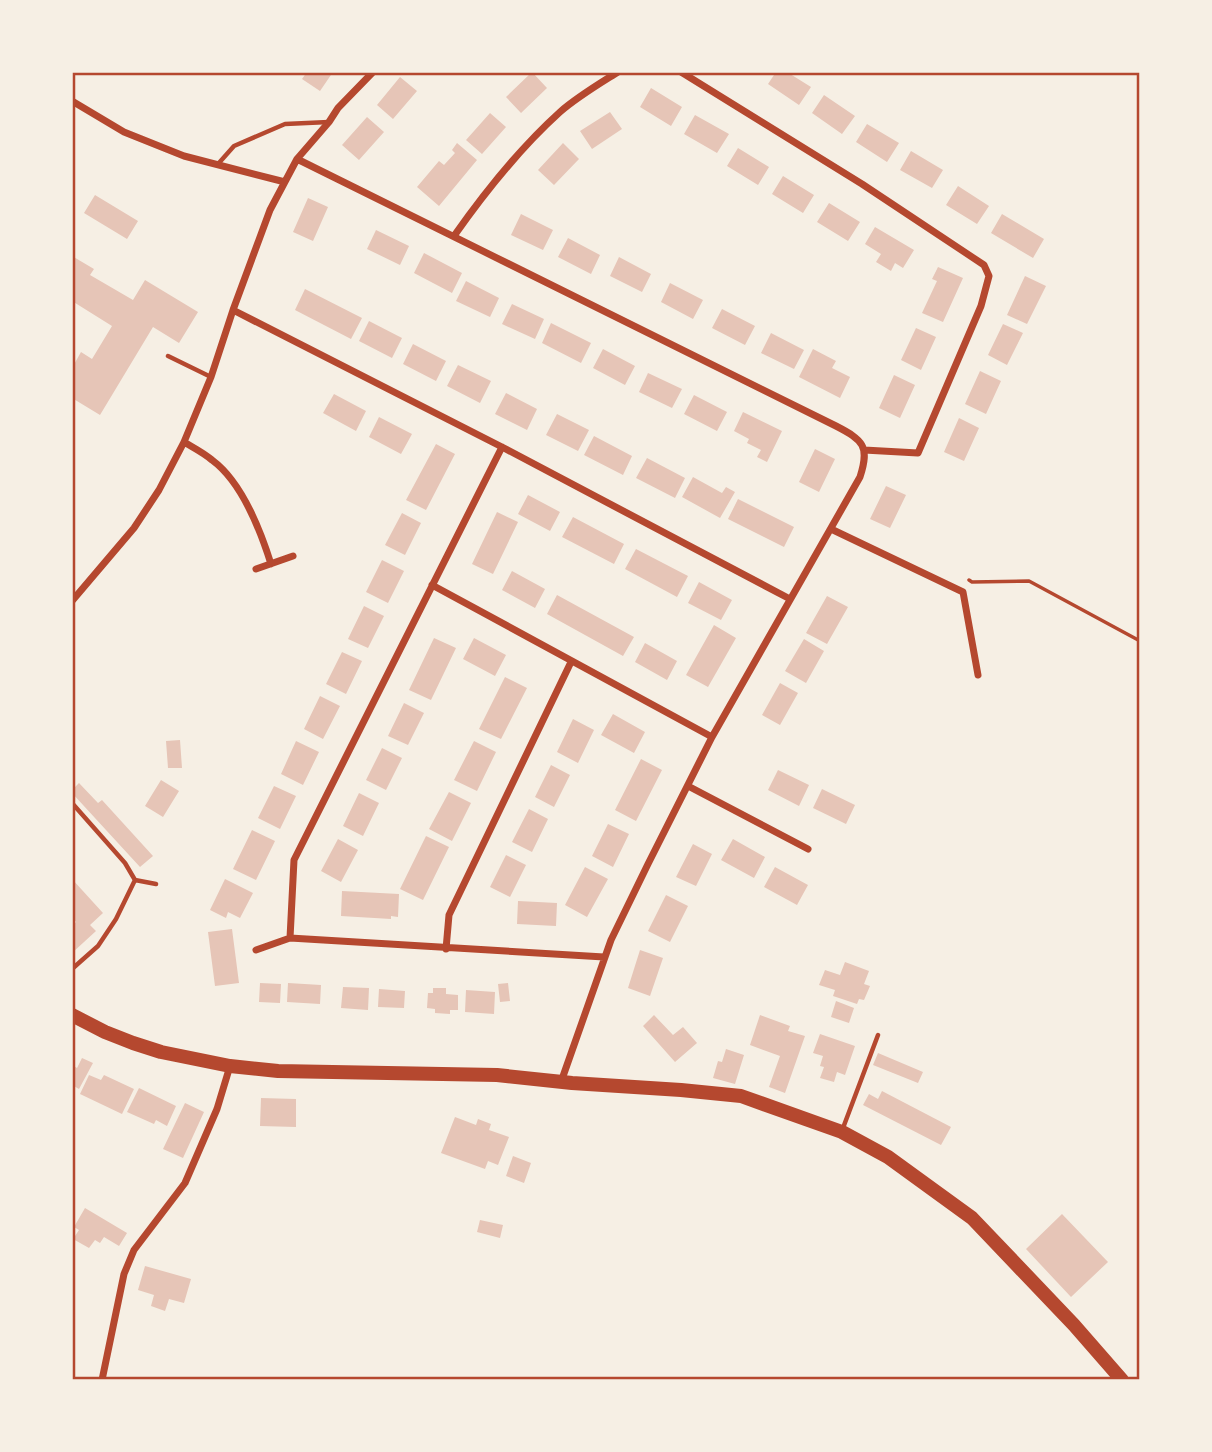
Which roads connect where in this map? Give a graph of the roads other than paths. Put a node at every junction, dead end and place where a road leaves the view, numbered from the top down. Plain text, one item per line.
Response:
1 (373, 72) edge
2 (618, 72) edge
3 (681, 72) edge
4 (72, 102) edge
5 (329, 122) junction
6 (297, 159) junction
7 (217, 165) junction
8 (285, 182) junction
9 (454, 236) junction
10 (233, 310) junction
11 (167, 356) dead end
12 (211, 377) junction
13 (184, 442) junction
14 (502, 447) junction
15 (864, 450) junction
16 (831, 529) junction
17 (293, 556) dead end
18 (271, 564) junction
19 (256, 569) dead end
20 (432, 585) junction
21 (790, 599) junction
22 (72, 600) edge
23 (571, 662) junction
24 (978, 675) dead end
25 (712, 737) junction
26 (688, 786) junction
27 (72, 803) edge
28 (808, 849) dead end
29 (135, 880) junction
30 (156, 884) dead end
31 (289, 938) junction
32 (446, 949) junction
33 (256, 950) dead end
34 (604, 957) junction
35 (72, 969) edge
36 (72, 1015) edge
37 (878, 1035) dead end
38 (230, 1066) junction
39 (561, 1082) junction
40 (842, 1132) junction
41 (102, 1380) edge
42 (1122, 1380) edge

1 - 5 street
2 - 9 street
3 - 15 street
4 - 7 street
5 - 6 street
5 - 7 lane
6 - 8 street
6 - 9 street
7 - 8 street
8 - 10 street
9 - 15 street
10 - 12 street
10 - 14 street
11 - 12 lane
12 - 13 street
13 - 18 street
13 - 22 street
14 - 20 street
14 - 21 street
15 - 16 street
16 - 21 street
16 - 24 street
17 - 18 street
18 - 19 street
20 - 23 street
20 - 31 street
21 - 25 street
23 - 25 street
23 - 32 street
25 - 26 street
26 - 28 street
26 - 34 street
27 - 29 lane
29 - 30 lane
29 - 35 lane
31 - 32 street
31 - 33 street
32 - 34 street
34 - 39 street
36 - 38 main road
37 - 40 lane
38 - 39 main road
38 - 41 street
39 - 40 main road
40 - 42 main road

